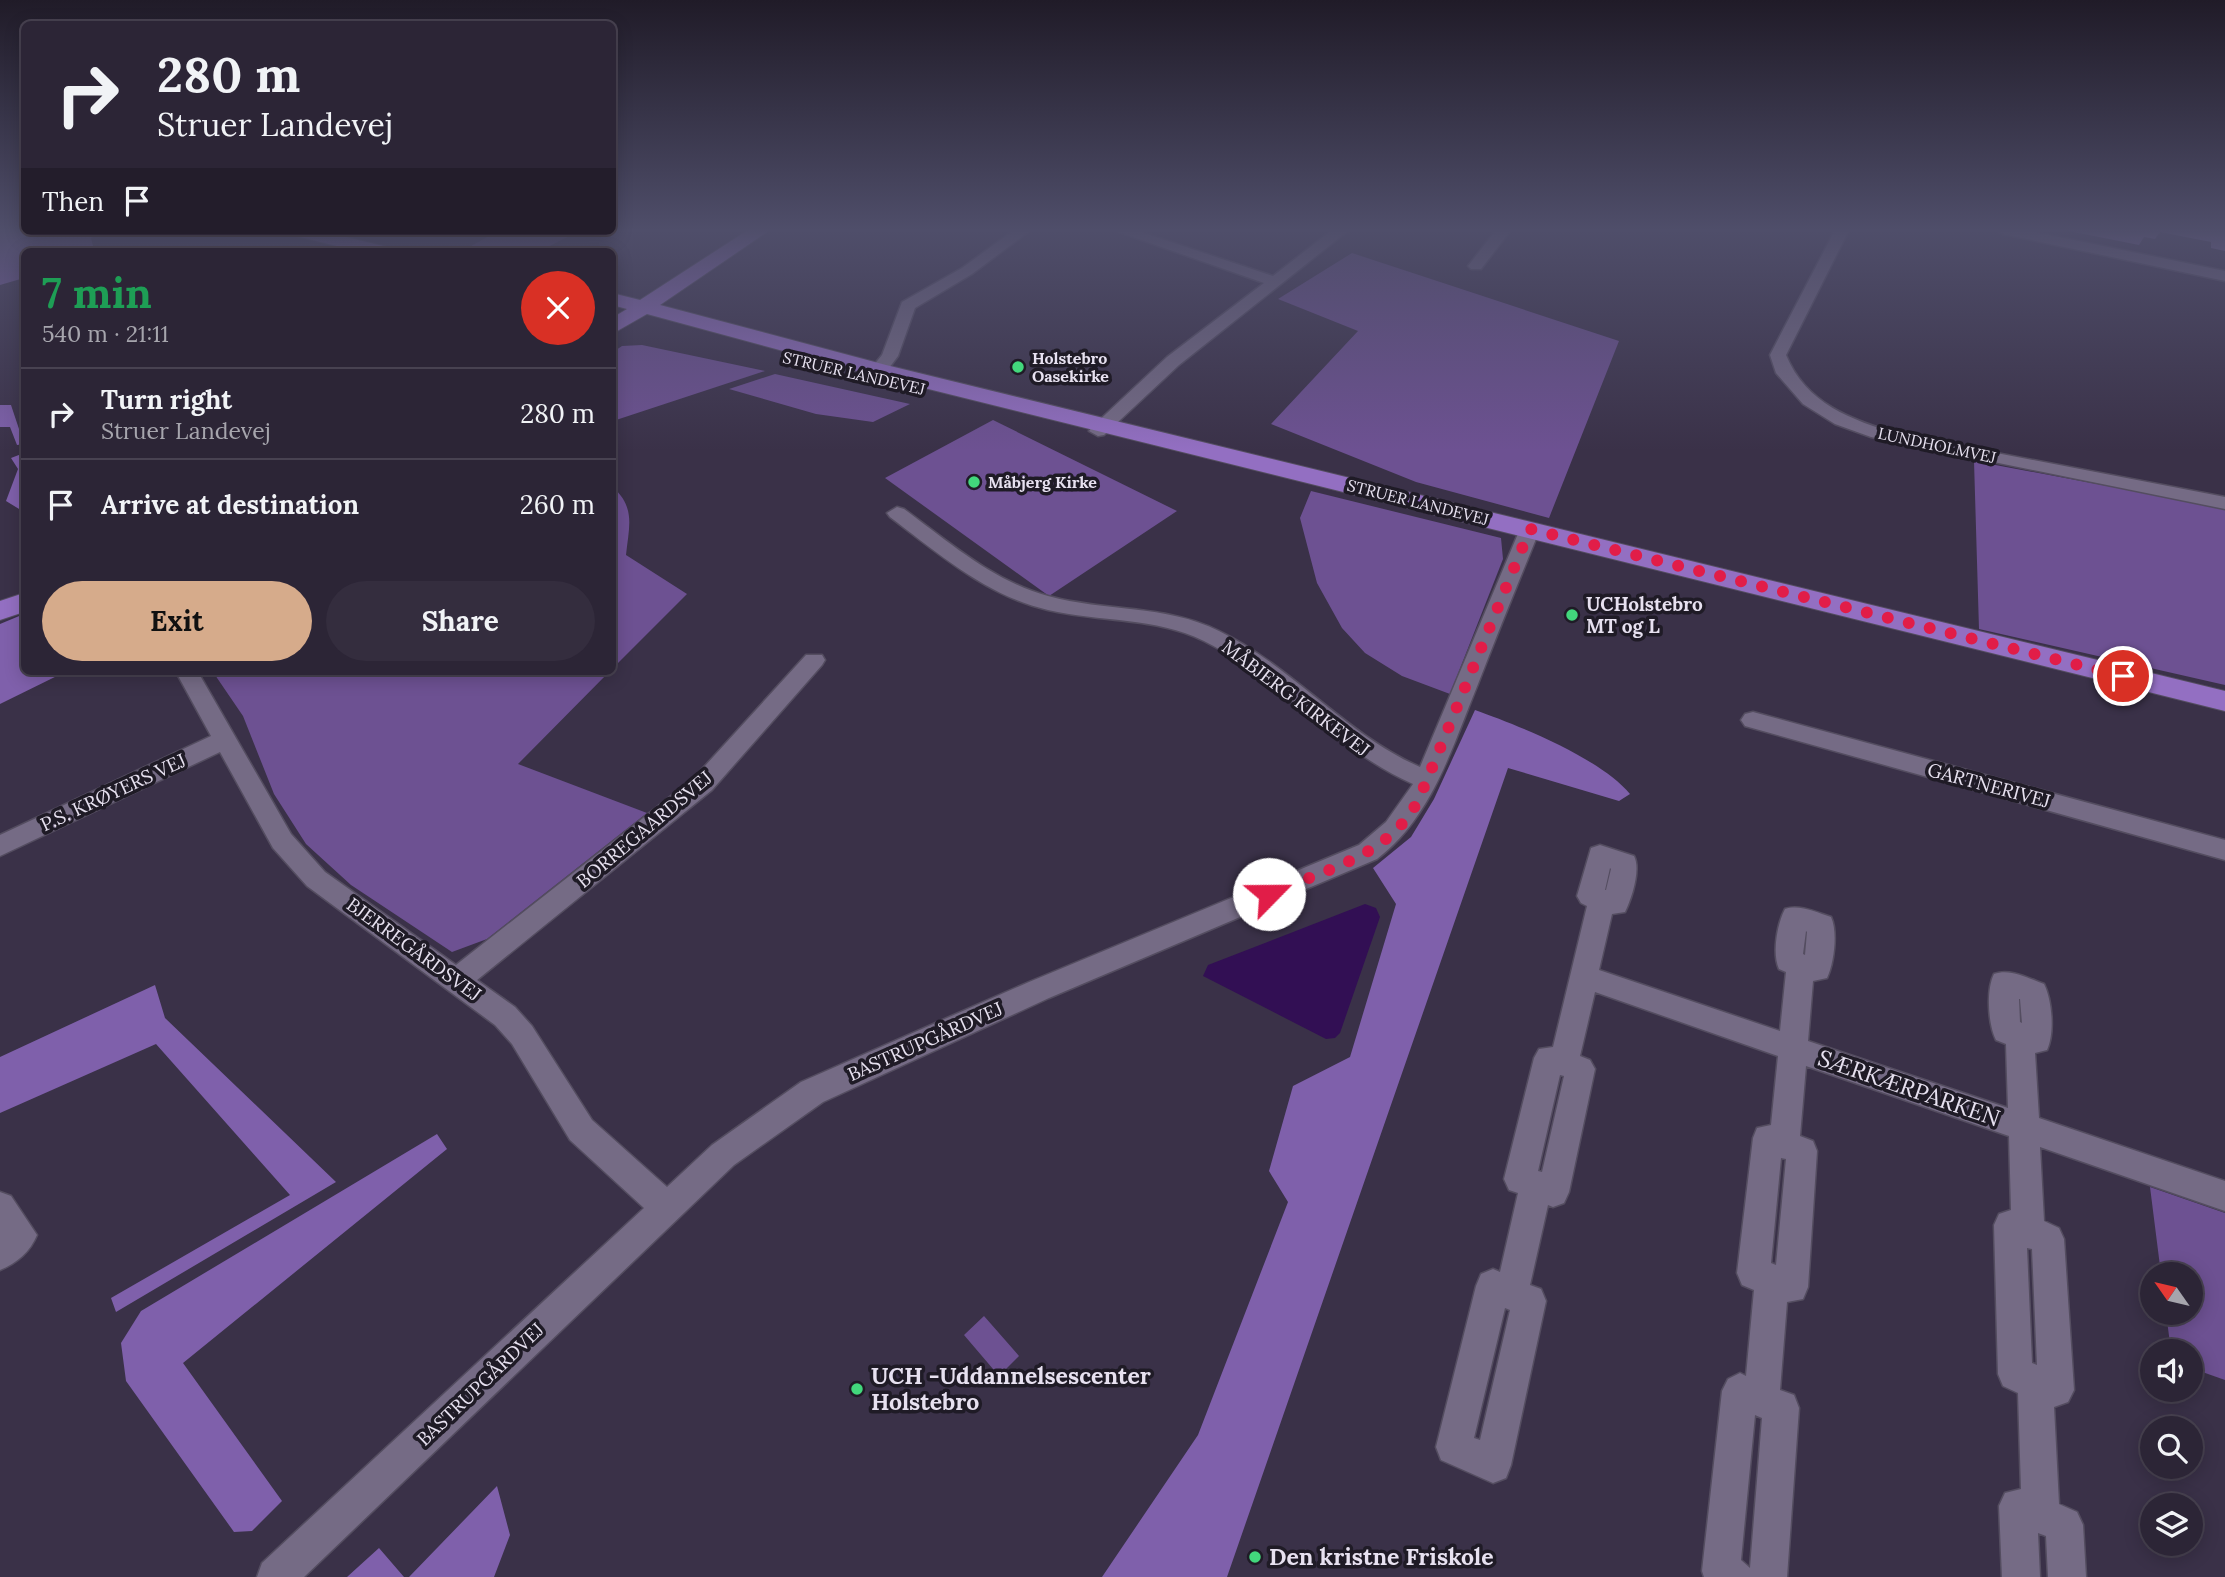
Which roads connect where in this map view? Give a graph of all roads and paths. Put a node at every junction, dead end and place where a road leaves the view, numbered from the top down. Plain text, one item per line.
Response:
1 (910, 304) edge
2 (1248, 304) edge
3 (1804, 304) edge
4 (624, 310) edge
5 (877, 373) junction
6 (1101, 428) junction
7 (2225, 503) edge
8 (897, 513) dead end
9 (1528, 533) junction
10 (21, 603) edge
11 (0, 611) edge
12 (814, 660) dead end
13 (189, 675) edge
14 (2225, 701) edge
15 (2225, 708) edge
16 (1754, 720) dead end
17 (225, 739) junction
18 (1427, 780) junction
19 (0, 846) edge
20 (2225, 850) edge
21 (1602, 900) dead end
22 (1801, 965) dead end
23 (1584, 977) junction
24 (458, 979) junction
25 (2020, 1035) dead end
26 (1793, 1048) junction
27 (2024, 1127) junction
28 (2225, 1196) edge
29 (0, 1207) edge
30 (666, 1207) junction
31 (0, 1254) edge
32 (1511, 1294) dead end
33 (1761, 1400) junction
34 (2041, 1516) junction
35 (276, 1577) edge
36 (1734, 1577) edge
37 (1768, 1577) edge
38 (2021, 1577) edge
39 (2067, 1577) edge

1 - 5 street
2 - 6 street
3 - 7 street, LUNDHOLMVEJ
4 - 5 main road, STRUER LANDEVEJ
4 - 5 main road, STRUER LANDEVEJ
5 - 6 main road, STRUER LANDEVEJ
6 - 9 main road, STRUER LANDEVEJ
8 - 18 street, MÅBJERG KIRKEVEJ
9 - 14 main road, STRUER LANDEVEJ
9 - 15 main road, STRUER LANDEVEJ
9 - 18 street, BASTRUPGÅRDVEJ
10 - 11 main road
12 - 24 street, BORREGAARDSVEJ
13 - 17 street, BJERREGÅRDSVEJ
16 - 20 street, GARTNERIVEJ
17 - 19 street, P.S. KRØYERS VEJ
17 - 24 street, BJERREGÅRDSVEJ
18 - 30 street, BASTRUPGÅRDVEJ
21 - 23 street
22 - 26 street, SÆRKÆRPARKEN
23 - 26 street, SÆRKÆRPARKEN
23 - 32 street
24 - 30 street, BJERREGÅRDSVEJ
25 - 27 street, SÆRKÆRPARKEN
26 - 27 street, SÆRKÆRPARKEN
26 - 33 street, SÆRKÆRPARKEN
27 - 28 street, SÆRKÆRPARKEN
27 - 34 street, SÆRKÆRPARKEN
29 - 31 street
30 - 35 street, BASTRUPGÅRDVEJ
33 - 36 street
33 - 37 street
34 - 38 street
34 - 39 street

